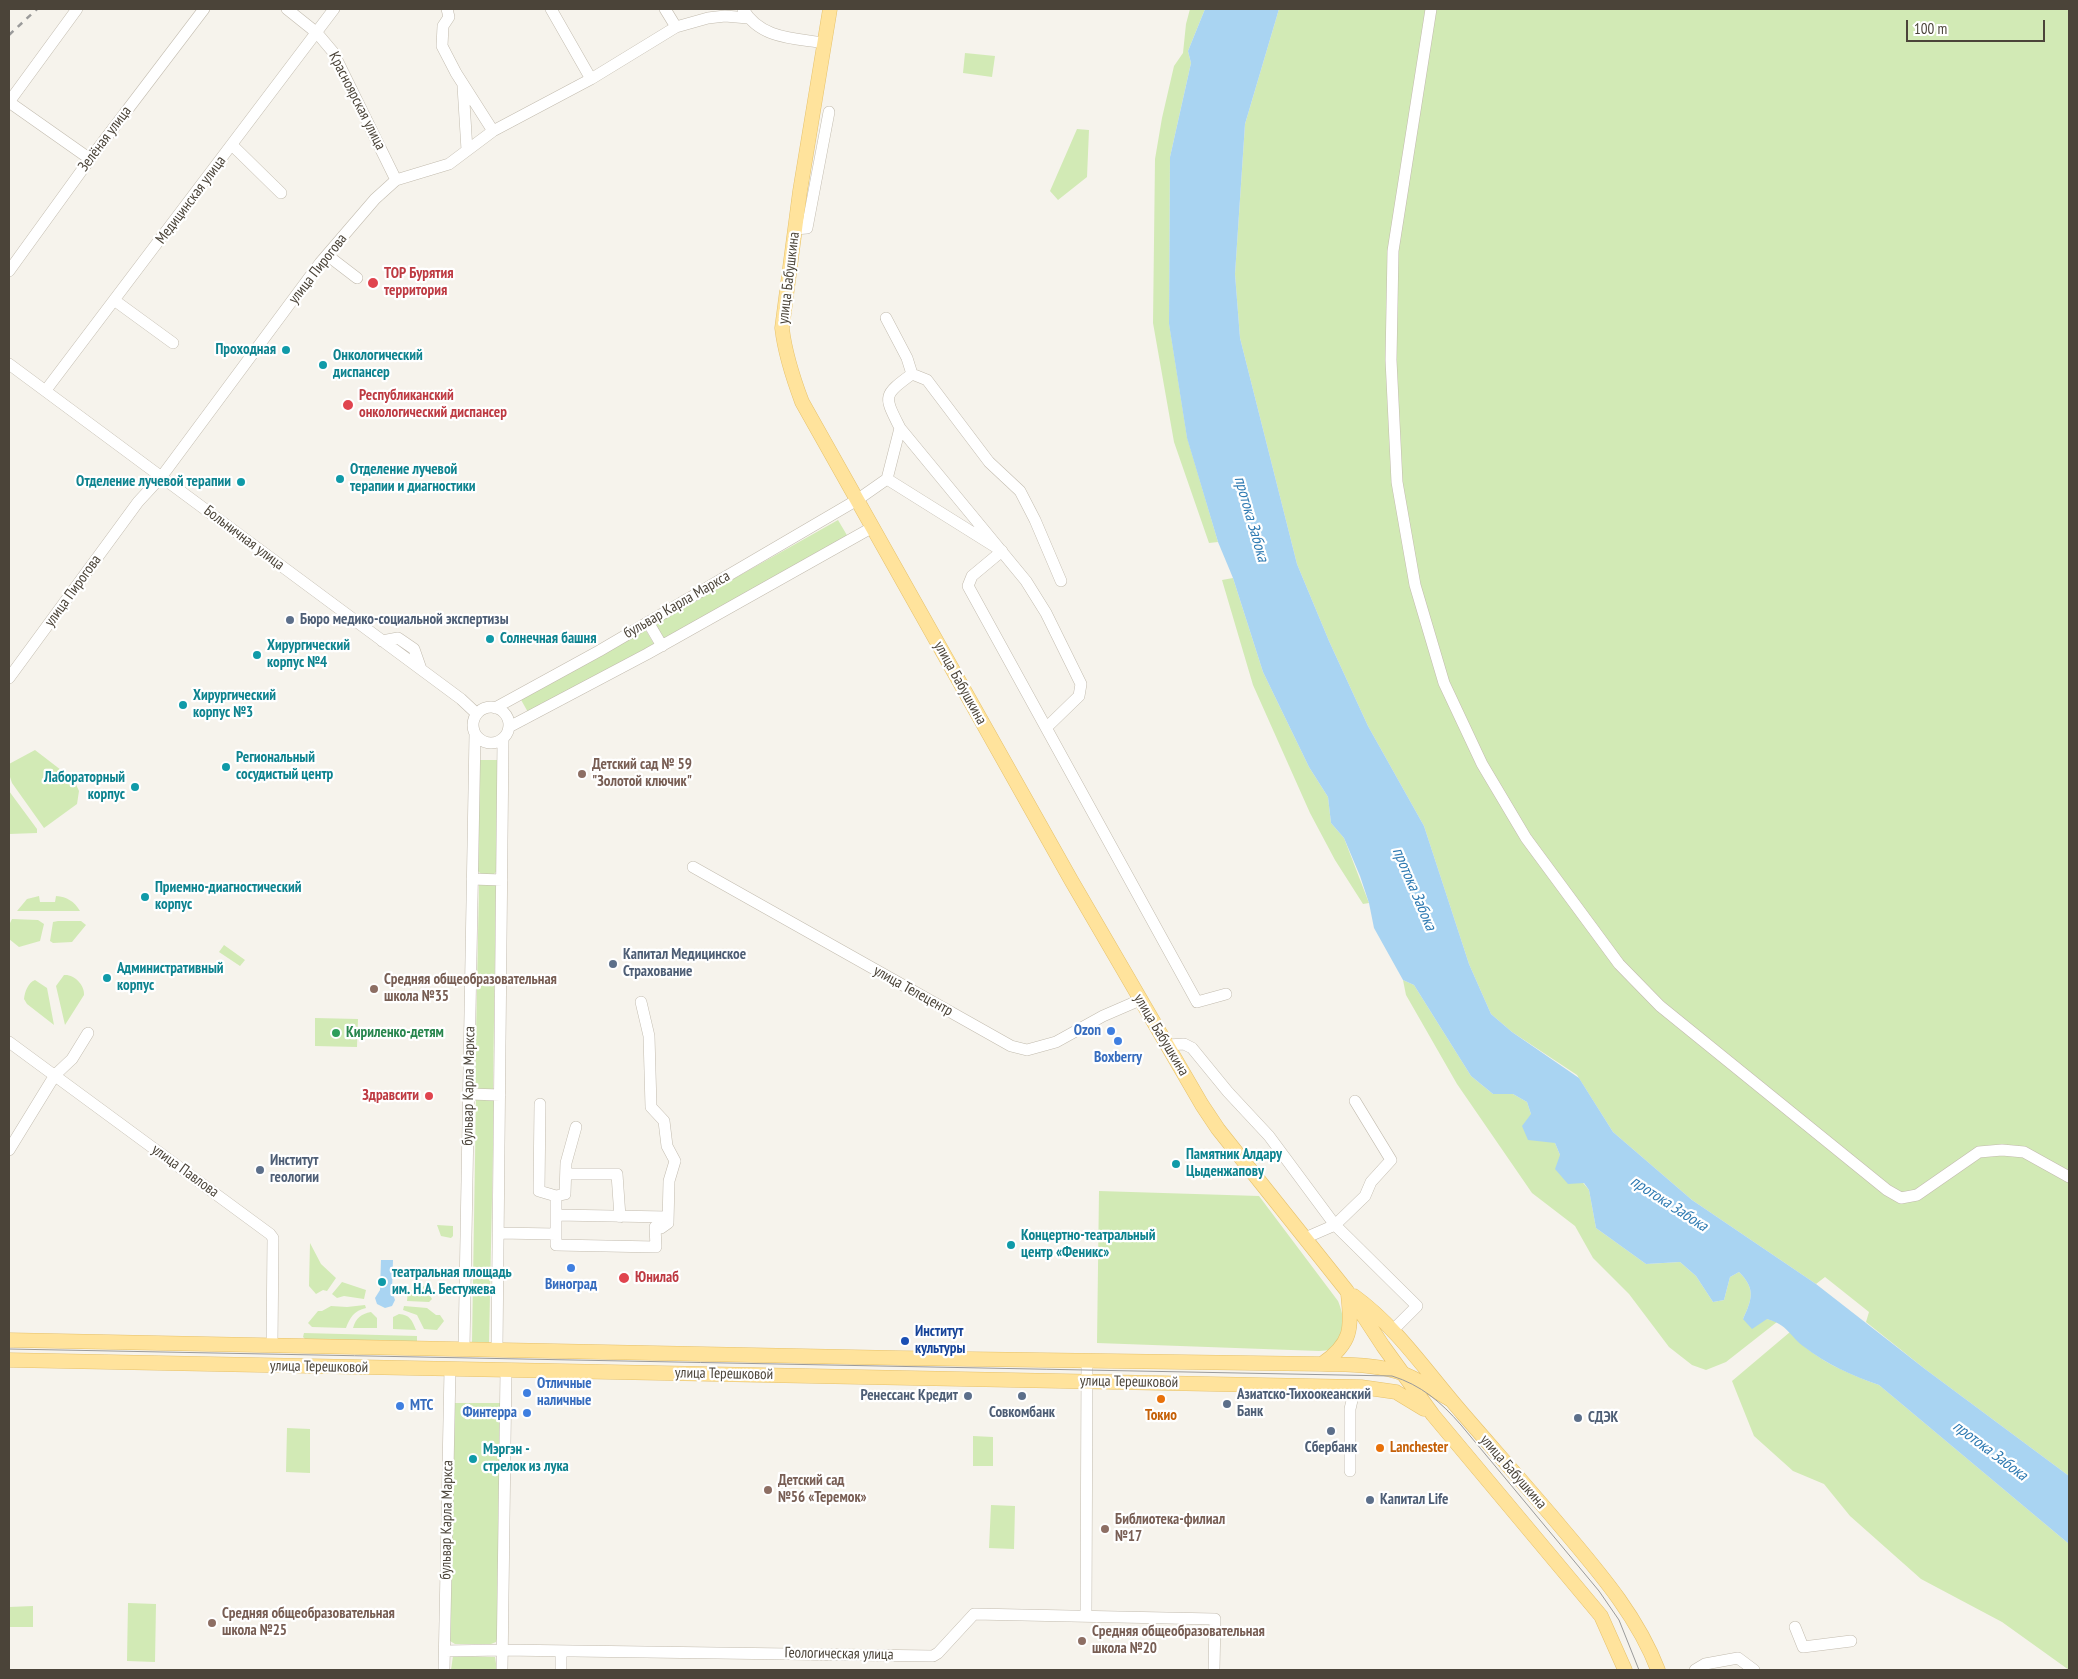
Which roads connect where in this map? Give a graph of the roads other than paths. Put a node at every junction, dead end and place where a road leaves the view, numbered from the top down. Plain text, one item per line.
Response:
1 (77, 9) edge
2 (204, 9) edge
3 (287, 9) edge
4 (334, 9) edge
5 (447, 9) edge
6 (551, 9) edge
7 (666, 9) edge
8 (830, 9) edge
9 (1431, 9) edge
10 (745, 13) edge
11 (676, 27) junction
12 (317, 32) junction
13 (824, 43) junction
14 (591, 79) junction
15 (463, 84) junction
16 (9, 102) edge
17 (829, 112) dead end
18 (493, 131) junction
19 (232, 146) junction
20 (467, 150) junction
21 (90, 159) junction
22 (396, 180) junction
23 (281, 193) dead end
24 (795, 229) junction
25 (327, 255) junction
26 (9, 271) edge
27 (357, 278) dead end
28 (114, 300) junction
29 (886, 318) dead end
30 (173, 343) dead end
31 (9, 364) edge
32 (912, 374) junction
33 (46, 390) junction
34 (900, 428) junction
35 (162, 476) junction
36 (887, 479) junction
37 (858, 500) junction
38 (873, 527) junction
39 (1002, 551) junction
40 (1061, 581) dead end
41 (648, 622) junction
42 (662, 646) junction
43 (9, 678) edge
44 (495, 708) junction
45 (477, 714) junction
46 (509, 727) junction
47 (1046, 728) junction
48 (475, 734) junction
49 (503, 738) junction
50 (693, 867) dead end
51 (472, 879) junction
52 (502, 880) junction
53 (1226, 994) dead end
54 (1140, 1000) junction
55 (641, 1002) dead end
56 (88, 1033) dead end
57 (9, 1042) edge
58 (1168, 1045) junction
59 (56, 1075) junction
60 (469, 1094) junction
61 (500, 1095) junction
62 (1354, 1101) dead end
63 (540, 1104) dead end
64 (576, 1127) dead end
65 (9, 1150) edge
66 (566, 1174) junction
67 (2069, 1177) edge
68 (556, 1196) junction
69 (556, 1215) junction
70 (620, 1216) junction
71 (655, 1222) junction
72 (1335, 1225) junction
73 (498, 1233) junction
74 (556, 1234) junction
75 (1305, 1238) junction
76 (1347, 1291) junction
77 (1393, 1330) junction
78 (9, 1340) edge
79 (272, 1346) junction
80 (1383, 1346) junction
81 (464, 1348) junction
82 (497, 1349) junction
83 (9, 1360) edge
84 (1087, 1360) junction
85 (1322, 1364) junction
86 (271, 1366) junction
87 (1372, 1366) junction
88 (450, 1369) junction
89 (506, 1370) junction
90 (1402, 1373) junction
91 (1088, 1380) junction
92 (1358, 1387) junction
93 (1452, 1400) junction
94 (1433, 1415) junction
95 (1350, 1471) dead end
96 (1086, 1615) junction
97 (1795, 1627) dead end
98 (1851, 1641) dead end
99 (502, 1650) junction
100 (445, 1651) junction
101 (561, 1651) junction
102 (1734, 1665) edge
103 (444, 1670) edge
104 (502, 1670) edge
105 (561, 1670) edge
106 (1214, 1670) edge
107 (1625, 1670) edge
108 (1658, 1670) edge
109 (1695, 1670) edge
110 (1754, 1670) edge

1 - 16 street
2 - 21 street, Зелёная улица
3 - 12 street, Красноярская улица
4 - 12 street, Медицинская улица
5 - 15 street
6 - 14 street
7 - 11 street
8 - 13 main road, улица Бабушкина
9 - 67 street
10 - 11 street, улица Пирогова
10 - 13 street
11 - 14 street, улица Пирогова
12 - 19 street, Медицинская улица
12 - 22 street, Красноярская улица
13 - 24 main road, улица Бабушкина
14 - 18 street, улица Пирогова
15 - 18 street
15 - 20 street
16 - 21 street
17 - 24 street
18 - 20 street, улица Пирогова
19 - 23 street
19 - 28 street, Медицинская улица
20 - 22 street, улица Пирогова
21 - 26 street, Зелёная улица
22 - 25 street, улица Пирогова
24 - 37 main road, улица Бабушкина
25 - 27 street
25 - 35 street, улица Пирогова
28 - 30 street
28 - 33 street, Медицинская улица
29 - 32 street
31 - 33 street, Больничная улица
32 - 34 street
32 - 40 street
33 - 35 street, Больничная улица
34 - 36 street
34 - 39 street
35 - 43 street, улица Пирогова
35 - 45 street, Больничная улица
36 - 37 street, бульвар Карла Маркса
36 - 39 street
37 - 38 main road, улица Бабушкина
37 - 41 street, бульвар Карла Маркса
38 - 42 street, бульвар Карла Маркса
38 - 54 main road, улица Бабушкина
39 - 47 street
39 - 47 street
41 - 42 street
41 - 44 street, бульвар Карла Маркса
42 - 46 street, бульвар Карла Маркса
44 - 45 street
44 - 46 street
45 - 48 street
46 - 49 street
47 - 53 street
48 - 49 street
48 - 51 street, бульвар Карла Маркса
49 - 52 street, бульвар Карла Маркса
50 - 54 street, улица Телецентр
51 - 52 street
51 - 60 street, бульвар Карла Маркса
52 - 61 street, бульвар Карла Маркса
54 - 58 main road, улица Бабушкина
55 - 71 street
56 - 59 street
57 - 59 street, улица Павлова
58 - 72 street
58 - 75 main road, улица Бабушкина
59 - 65 street
59 - 79 street, улица Павлова
60 - 61 street
60 - 81 street, бульвар Карла Маркса
61 - 73 street, бульвар Карла Маркса
62 - 72 street
63 - 68 street
64 - 66 street
66 - 68 street
66 - 70 street
68 - 69 street
69 - 70 street
69 - 74 street
70 - 71 street
71 - 74 street
72 - 75 street
72 - 77 street
73 - 74 street
73 - 82 street, бульвар Карла Маркса
75 - 76 main road, улица Бабушкина
76 - 77 main road, улица Бабушкина
76 - 80 main road, улица Бабушкина
76 - 85 main road
77 - 80 main road
77 - 93 main road, улица Бабушкина
78 - 79 main road, улица Терешковой
79 - 81 main road, улица Терешковой
79 - 86 main road
80 - 87 main road
80 - 90 main road, улица Бабушкина
81 - 82 main road, улица Терешковой
82 - 84 main road, улица Терешковой
83 - 86 main road, улица Терешковой
84 - 85 main road, улица Терешковой
84 - 91 street
85 - 87 main road, улица Терешковой
86 - 88 main road, улица Терешковой
87 - 90 main road, улица Терешковой
87 - 92 main road
88 - 89 main road, улица Терешковой
88 - 100 street, бульвар Карла Маркса
89 - 91 main road, улица Терешковой
89 - 99 street
90 - 93 main road, улица Терешковой
90 - 94 main road, улица Бабушкина
91 - 92 main road, улица Терешковой
91 - 96 street
92 - 94 main road, улица Терешковой
92 - 95 street
93 - 108 main road, улица Бабушкина
94 - 107 main road, улица Бабушкина
96 - 101 street, Геологическая улица
96 - 106 street, Геологическая улица
97 - 98 street
99 - 100 street, Геологическая улица
99 - 101 street, Геологическая улица
99 - 104 street
100 - 103 street, бульвар Карла Маркса
101 - 105 street
102 - 109 street
102 - 110 street

